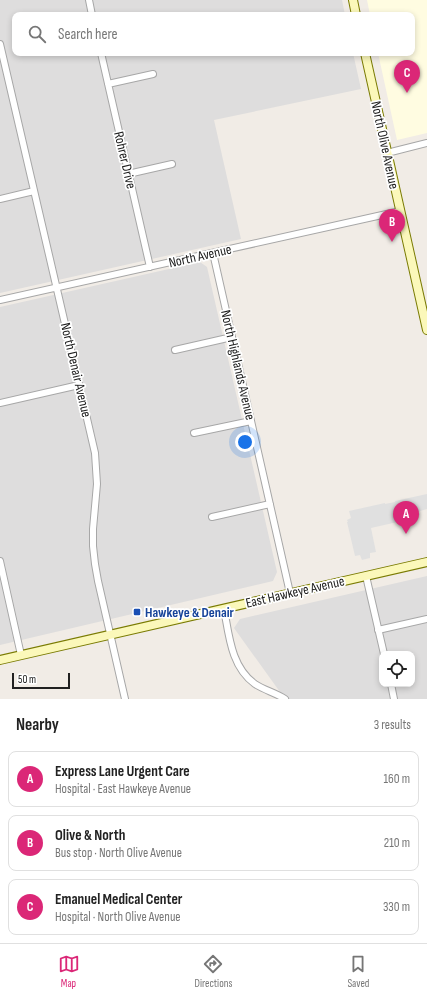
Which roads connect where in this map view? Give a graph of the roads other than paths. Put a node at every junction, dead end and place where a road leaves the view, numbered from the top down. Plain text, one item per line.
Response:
1 (88, 0) edge
2 (353, 0) edge
3 (91, 12) edge
4 (355, 12) edge
5 (0, 44) edge
6 (102, 56) edge
7 (366, 56) edge
8 (153, 74) dead end
9 (108, 84) junction
10 (427, 143) edge
11 (387, 153) junction
12 (172, 164) dead end
13 (128, 174) junction
14 (34, 191) junction
15 (0, 199) edge
16 (400, 211) junction
17 (213, 253) junction
18 (150, 267) junction
19 (56, 288) junction
20 (0, 300) edge
21 (427, 330) edge
22 (232, 337) junction
23 (175, 350) dead end
24 (79, 385) junction
25 (0, 403) edge
26 (251, 421) junction
27 (194, 433) dead end
28 (270, 504) junction
29 (212, 517) dead end
30 (0, 561) edge
31 (427, 562) edge
32 (366, 576) junction
33 (290, 593) junction
34 (224, 609) junction
35 (427, 618) edge
36 (378, 630) junction
37 (110, 635) junction
38 (383, 651) edge
39 (21, 655) junction
40 (0, 660) edge
41 (391, 687) edge
42 (125, 699) edge
43 (285, 699) edge
44 (394, 699) edge

1 - 3 street
2 - 4 street
5 - 14 street, North Denair Avenue
6 - 9 street, Rohrer Drive
7 - 11 street, North Olive Avenue
8 - 9 street
9 - 13 street, Rohrer Drive
10 - 11 street
11 - 16 street, North Olive Avenue
12 - 13 street
13 - 18 street, Rohrer Drive
14 - 15 street
14 - 19 street, North Denair Avenue
16 - 17 street, North Avenue
16 - 21 street, North Olive Avenue
17 - 18 street, North Avenue
17 - 22 street, North Highlands Avenue
18 - 19 street, North Avenue
19 - 20 street, North Avenue
19 - 24 street, North Denair Avenue
22 - 23 street
22 - 26 street, North Highlands Avenue
24 - 25 street
24 - 37 street, North Denair Avenue
26 - 27 street
26 - 28 street, North Highlands Avenue
28 - 29 street
28 - 33 street, North Highlands Avenue
30 - 39 street
31 - 32 street, East Hawkeye Avenue
32 - 33 street, East Hawkeye Avenue
32 - 36 street
33 - 34 street, East Hawkeye Avenue
34 - 37 street, East Hawkeye Avenue
34 - 43 street
35 - 36 street
36 - 38 street
37 - 39 street, East Hawkeye Avenue
37 - 42 street, North Denair Avenue
39 - 40 street, East Hawkeye Avenue
41 - 44 street

